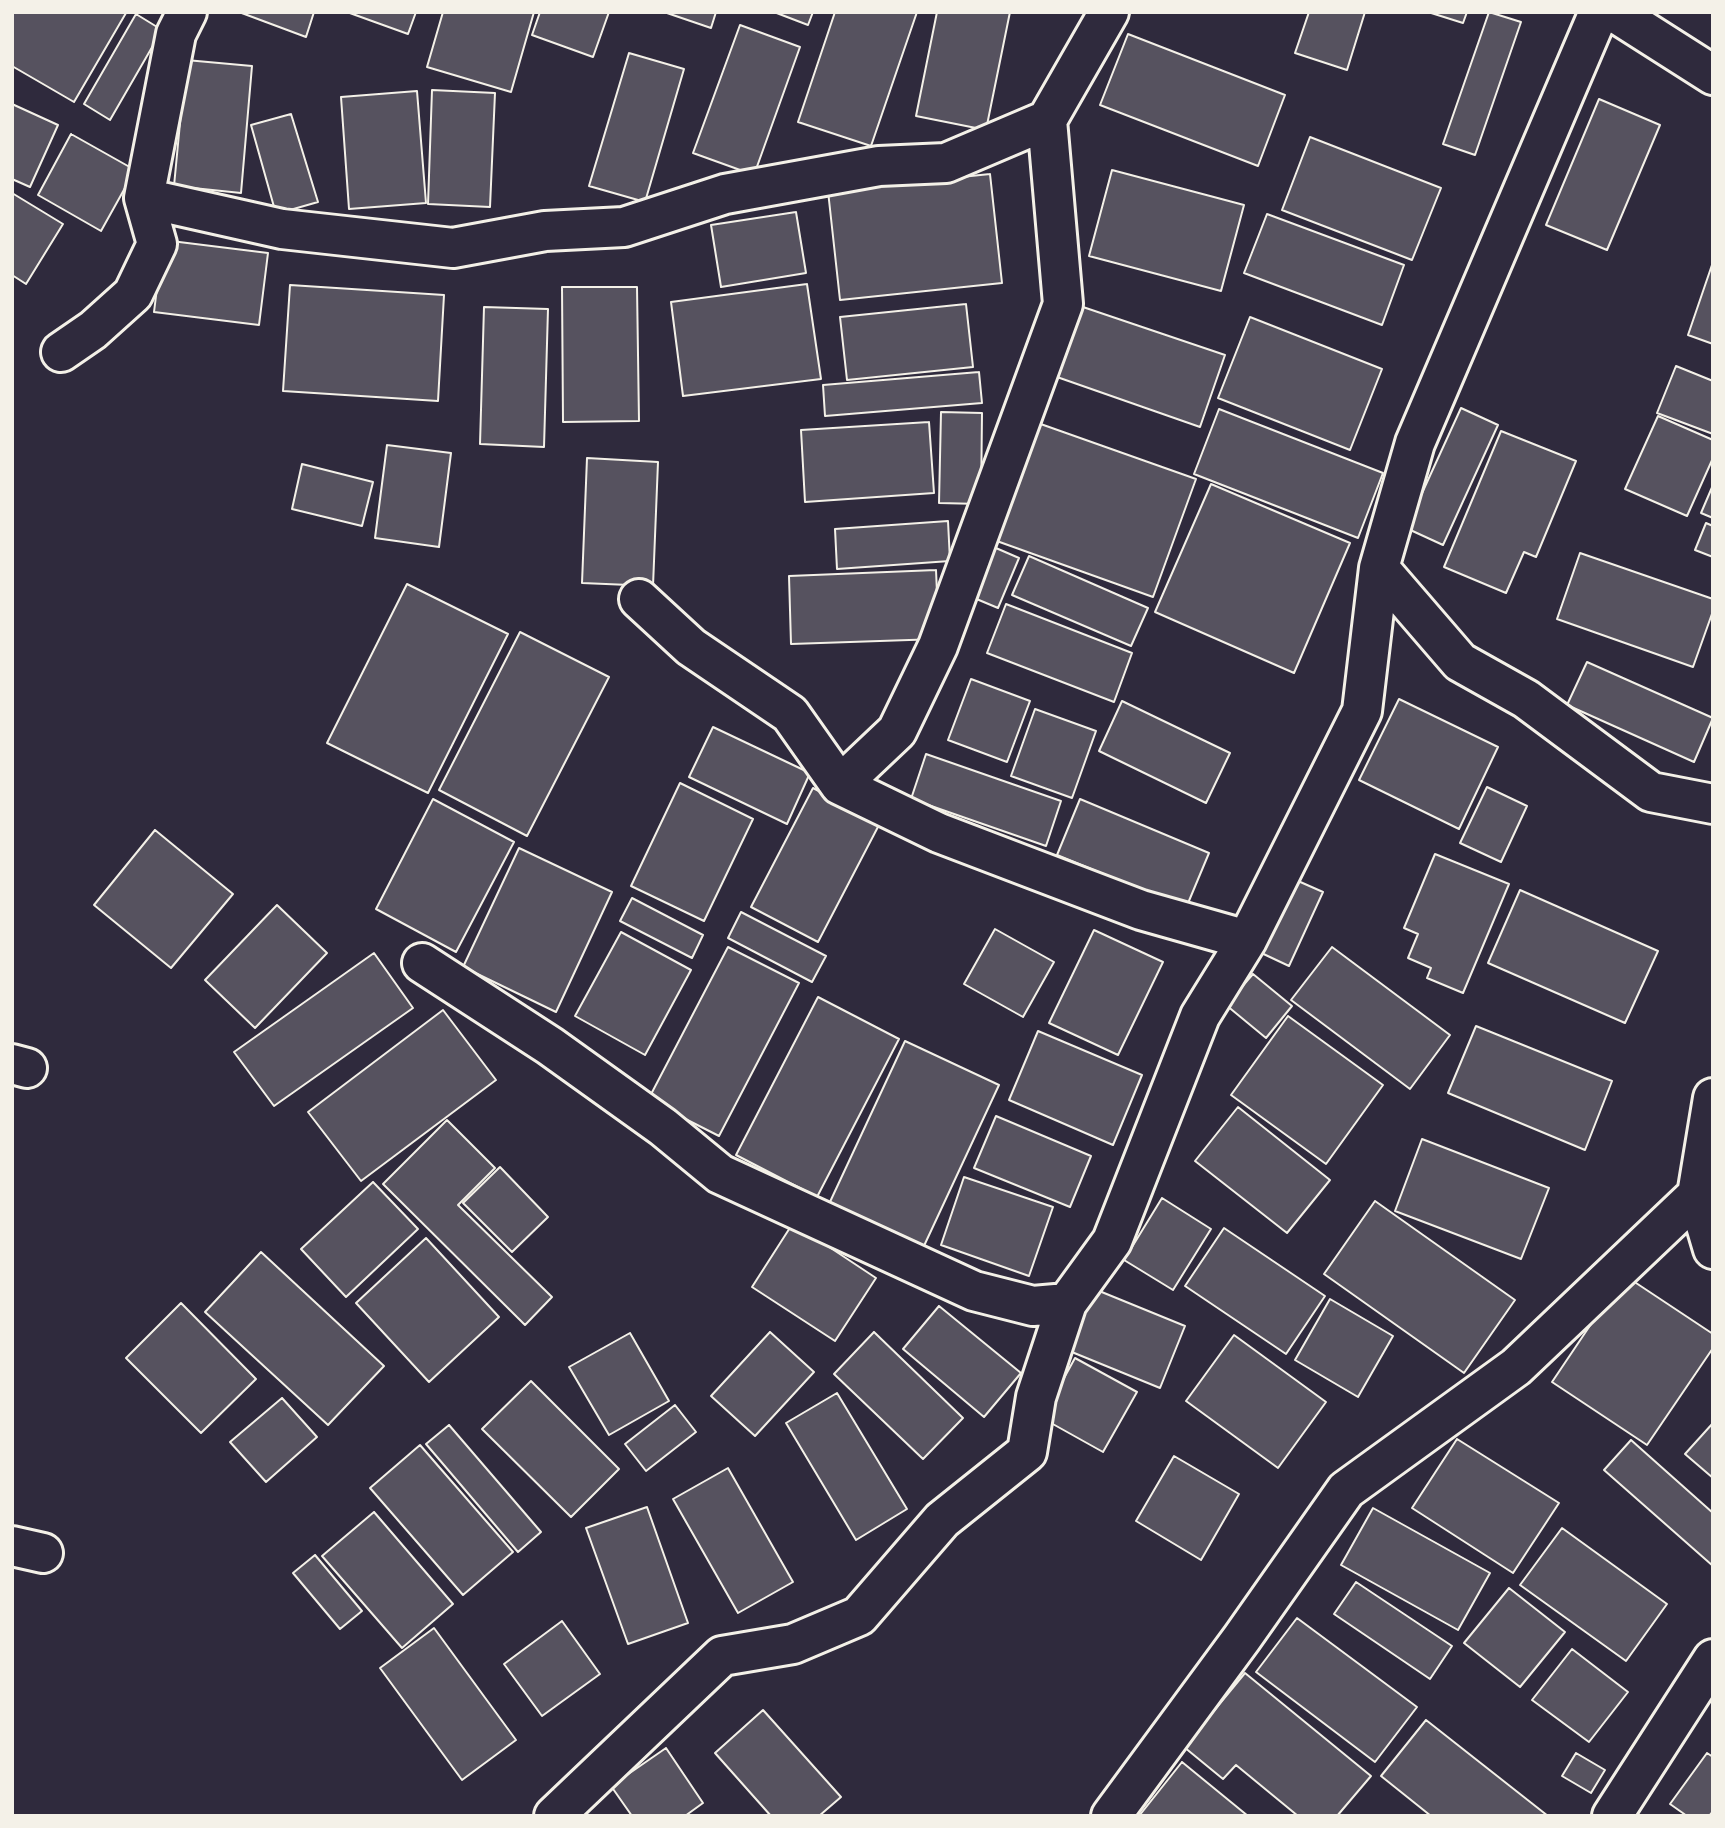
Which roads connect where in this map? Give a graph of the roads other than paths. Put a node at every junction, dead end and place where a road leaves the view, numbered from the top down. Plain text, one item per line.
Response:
1 (187, 12) edge
2 (1109, 12) edge
3 (1599, 12) edge
4 (1614, 12) edge
5 (1713, 75) edge
6 (1047, 120) junction
7 (144, 198) junction
8 (61, 352) dead end
9 (1379, 568) junction
10 (639, 598) dead end
11 (840, 785) junction
12 (1713, 804) edge
13 (1247, 940) junction
14 (422, 963) dead end
15 (1713, 1098) edge
16 (1697, 1195) junction
17 (1713, 1249) edge
18 (1067, 1303) junction
19 (1713, 1659) edge
20 (554, 1816) edge
21 (1111, 1816) edge
22 (1612, 1816) edge

1 - 7 street
2 - 6 street
3 - 9 street
4 - 5 street
6 - 7 street
6 - 11 street
7 - 8 street
9 - 12 street
9 - 13 street
10 - 11 street
11 - 13 street
13 - 18 street
14 - 18 street
15 - 16 street
16 - 17 street
16 - 21 street
18 - 20 street
19 - 22 street

